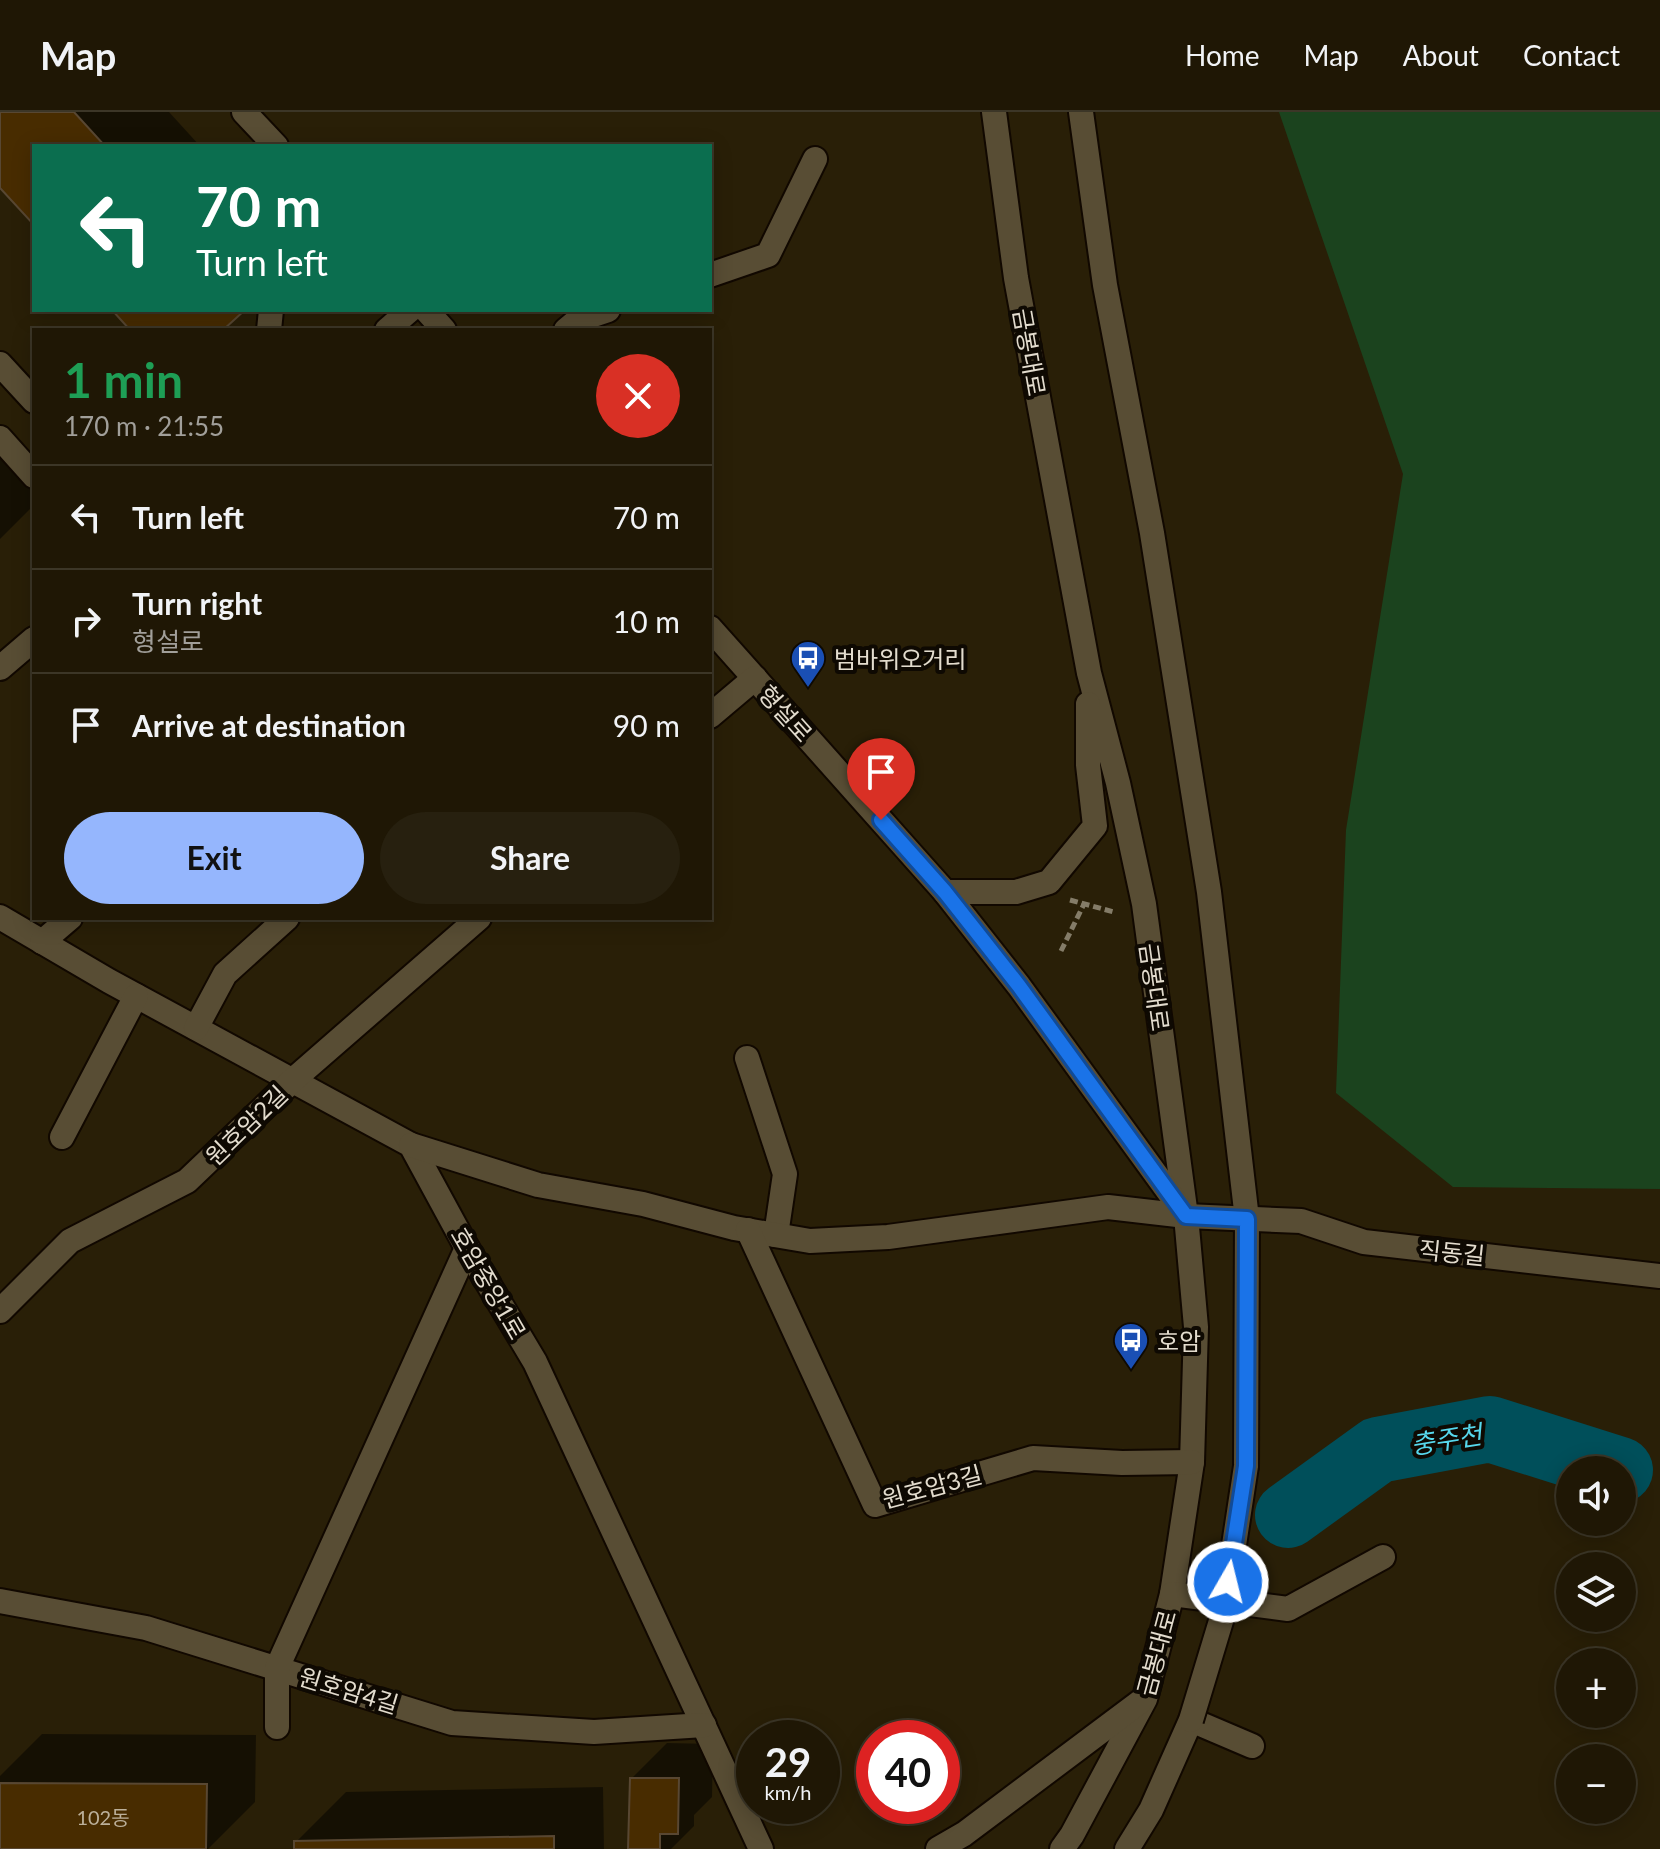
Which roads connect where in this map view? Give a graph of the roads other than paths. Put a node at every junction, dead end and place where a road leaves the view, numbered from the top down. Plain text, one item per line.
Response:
1 (244, 112) edge
2 (994, 112) edge
3 (1081, 112) edge
4 (274, 144) edge
5 (815, 159) dead end
6 (712, 274) edge
7 (408, 312) edge
8 (428, 312) edge
9 (602, 312) edge
10 (389, 328) edge
11 (442, 328) edge
12 (568, 328) edge
13 (0, 364) edge
14 (32, 399) edge
15 (0, 438) edge
16 (32, 474) edge
17 (712, 630) edge
18 (32, 641) edge
19 (0, 668) edge
20 (1089, 673) junction
21 (755, 678) junction
22 (712, 714) edge
23 (945, 892) junction
24 (0, 917) edge
25 (68, 920) edge
26 (285, 920) edge
27 (477, 920) edge
28 (42, 942) junction
29 (136, 996) junction
30 (196, 1028) junction
31 (747, 1058) dead end
32 (293, 1080) junction
33 (62, 1137) dead end
34 (411, 1145) junction
35 (1186, 1216) junction
36 (1247, 1219) junction
37 (748, 1230) junction
38 (776, 1235) junction
39 (467, 1248) junction
40 (1660, 1276) edge
41 (0, 1311) edge
42 (1192, 1462) junction
43 (1383, 1557) dead end
44 (1172, 1594) junction
45 (0, 1601) edge
46 (277, 1668) junction
47 (1145, 1699) junction
48 (1191, 1720) junction
49 (704, 1725) junction
50 (277, 1727) dead end
51 (1252, 1746) dead end
52 (761, 1849) edge
53 (938, 1849) edge
54 (1062, 1849) edge
55 (1127, 1849) edge

1 - 4 street
2 - 20 street, 금봉대로
3 - 36 street
5 - 6 street
7 - 10 street
8 - 11 street
9 - 12 street
13 - 14 street
15 - 16 street
17 - 21 street, 형설로
18 - 19 street
20 - 23 street
20 - 35 street, 금봉대로
21 - 22 street
21 - 23 street, 형설로
23 - 35 street, 형설로
24 - 28 street
25 - 28 street
26 - 30 street
27 - 32 street, 원호암2길
28 - 29 street
29 - 30 street
29 - 33 street
30 - 32 street
31 - 38 street
32 - 34 street
32 - 41 street, 원호암2길
34 - 37 street
34 - 39 street, 호암중앙1로
35 - 36 street, 직동길
35 - 38 street
35 - 42 street, 금봉대로
36 - 40 street, 직동길
36 - 48 street, bridge
37 - 38 street
37 - 42 street, 원호암3길
39 - 46 street
39 - 49 street, 호암중앙1로
42 - 44 street, 금봉대로
43 - 44 street
44 - 47 street, 금봉대로
45 - 46 street, 원호암4길
46 - 49 street, 원호암4길
46 - 50 street
47 - 53 street
47 - 54 street, 금봉대로
48 - 51 street
48 - 55 street
49 - 52 street, 호암중앙1로

